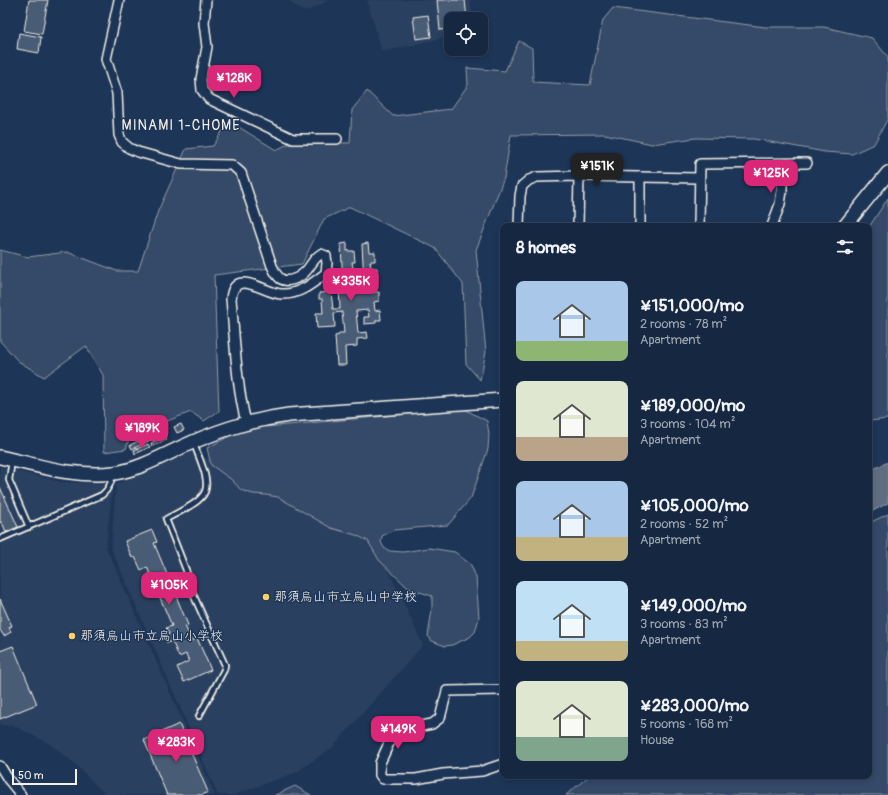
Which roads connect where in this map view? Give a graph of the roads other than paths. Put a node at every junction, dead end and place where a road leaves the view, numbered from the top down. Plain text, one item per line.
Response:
1 (119, 0) edge
2 (206, 0) edge
3 (337, 139) dead end
4 (807, 163) dead end
5 (782, 164) junction
6 (888, 173) edge
7 (579, 176) junction
8 (640, 177) junction
9 (699, 178) junction
10 (519, 223) edge
11 (578, 223) edge
12 (640, 223) edge
13 (700, 223) edge
14 (773, 223) edge
15 (847, 223) edge
16 (500, 400) edge
17 (246, 422) junction
18 (193, 442) junction
19 (6, 458) edge
20 (113, 473) junction
21 (29, 527) junction
22 (0, 539) edge
23 (500, 690) edge
24 (199, 716) dead end
25 (500, 765) edge
26 (0, 766) edge
27 (21, 795) edge

1 - 17 street
2 - 3 street
4 - 5 street
5 - 9 street
5 - 14 street
6 - 15 street
7 - 8 street
7 - 10 street
7 - 11 street
8 - 9 street
8 - 12 street
9 - 13 street
16 - 17 street
17 - 18 street
18 - 20 street
18 - 24 lane
19 - 20 street
19 - 21 lane
20 - 21 lane
21 - 22 lane
23 - 25 street
26 - 27 street

